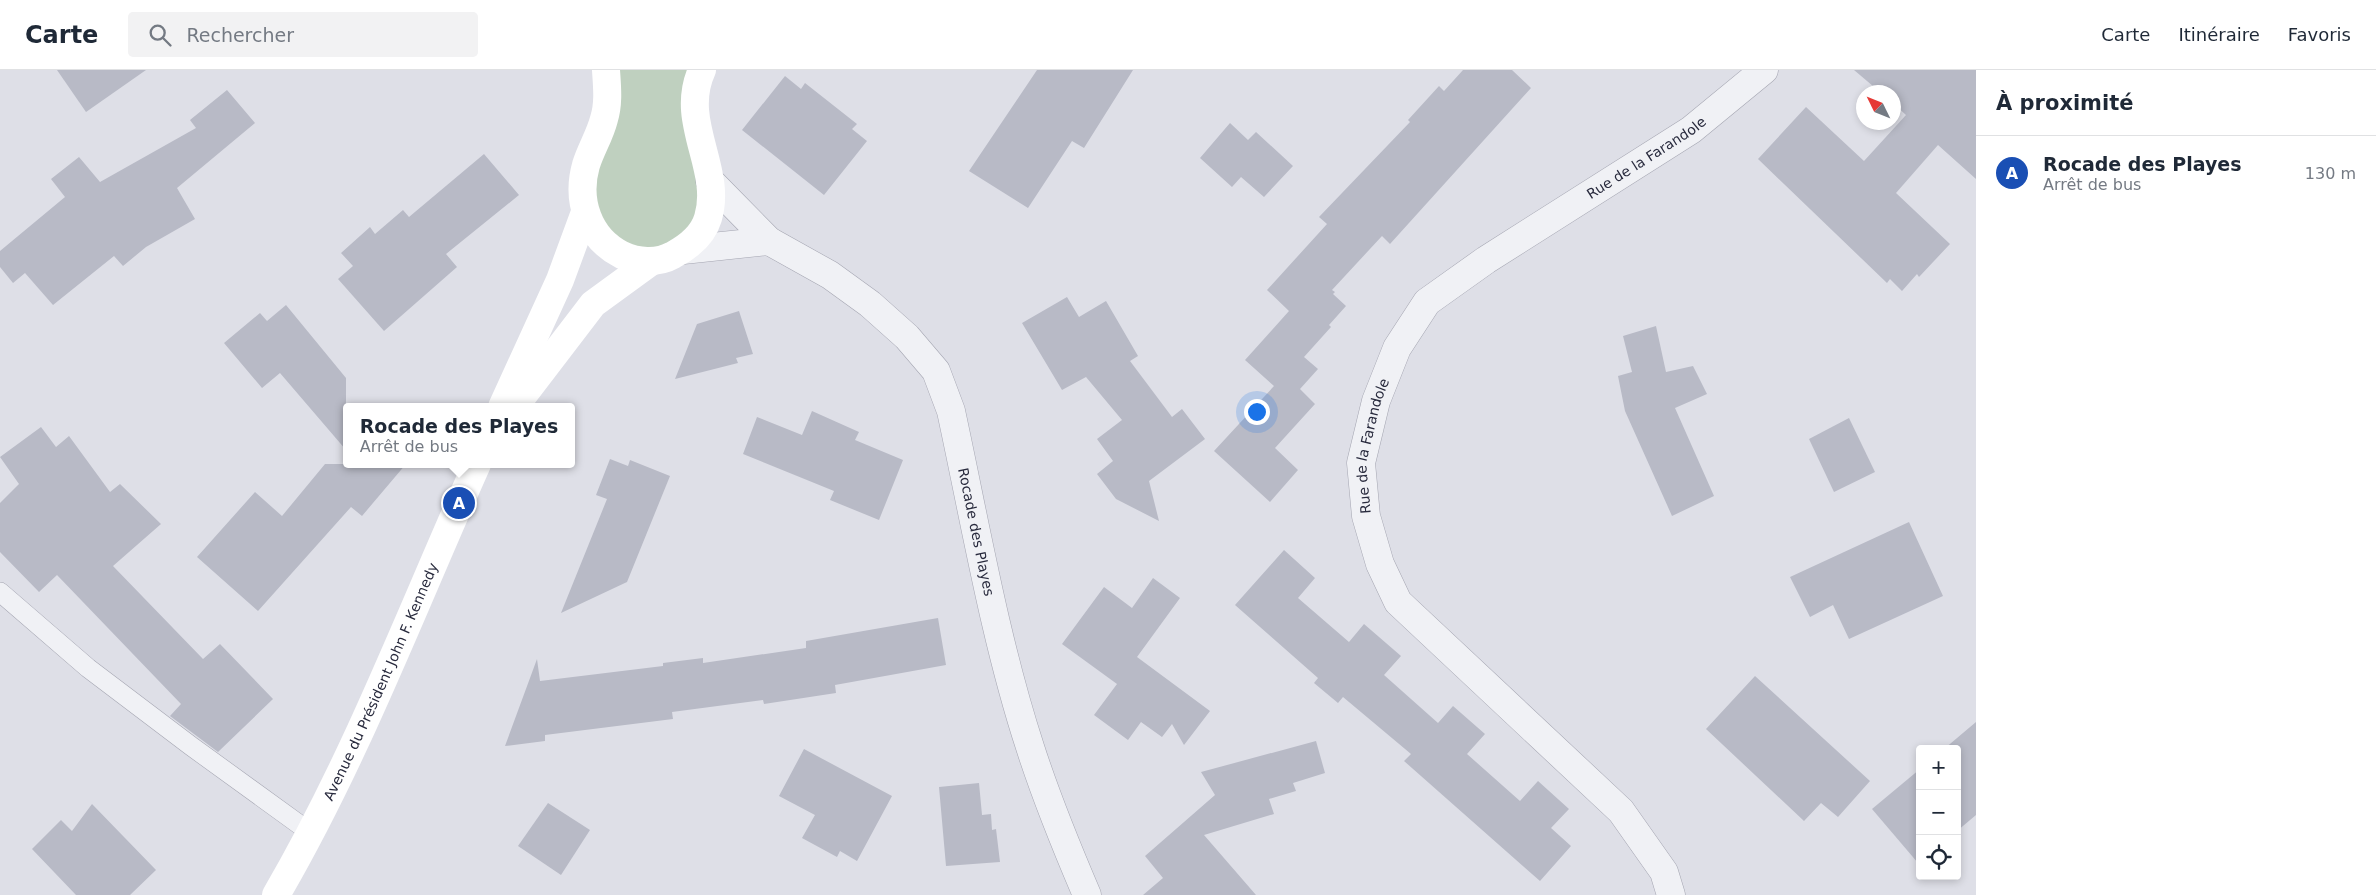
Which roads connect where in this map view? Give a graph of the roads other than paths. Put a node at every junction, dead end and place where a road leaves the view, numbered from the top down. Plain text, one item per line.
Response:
1 (606, 70) edge
2 (702, 70) edge
3 (1764, 70) edge
4 (710, 181) junction
5 (585, 212) junction
6 (769, 241) junction
7 (683, 250) junction
8 (652, 261) junction
9 (504, 403) edge
10 (517, 403) edge
11 (474, 468) edge
12 (0, 592) edge
13 (311, 833) junction
14 (276, 895) edge
15 (1087, 895) edge
16 (1671, 895) edge

1 - 5 main road
2 - 4 main road
3 - 16 street, Rue de la Farandole
4 - 6 street, Rocade des Playes
4 - 7 main road
5 - 8 main road
5 - 9 main road
6 - 7 street
6 - 15 street, Rocade des Playes
7 - 8 main road
8 - 10 main road
11 - 13 main road, Avenue du Président John F. Kennedy
12 - 13 lane
13 - 14 main road, Avenue du Président John F. Kennedy

